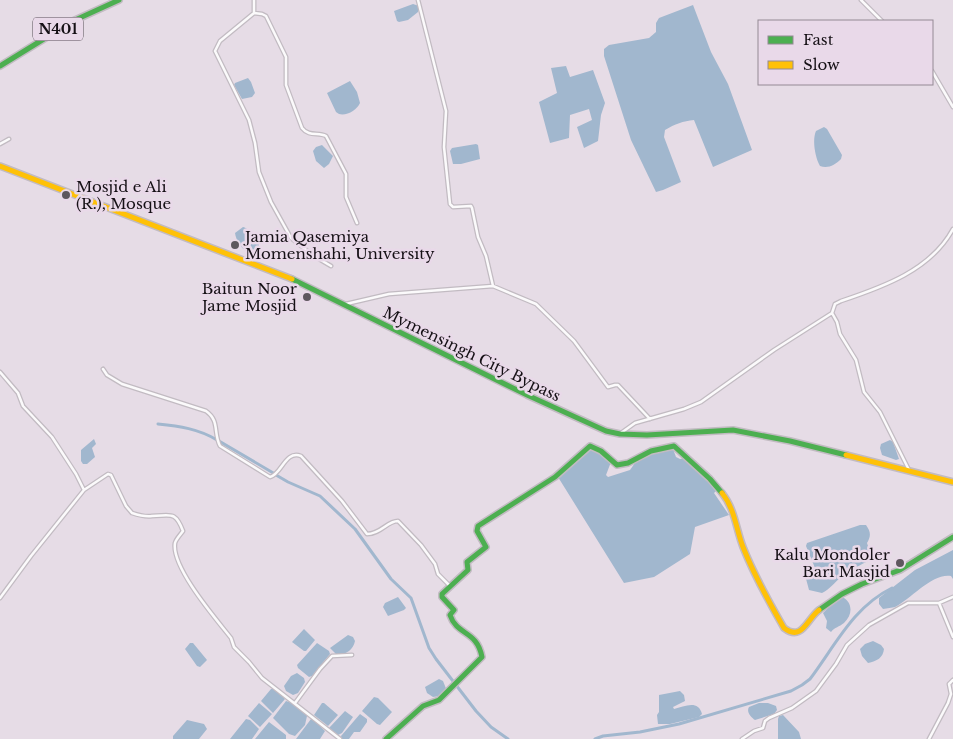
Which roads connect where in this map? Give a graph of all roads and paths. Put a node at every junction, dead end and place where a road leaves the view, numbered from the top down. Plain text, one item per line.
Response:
1 (119, 0) edge
2 (254, 0) edge
3 (418, 0) edge
4 (861, 0) edge
5 (254, 13) junction
6 (881, 20) edge
7 (0, 66) edge
8 (933, 73) edge
9 (953, 107) edge
10 (9, 139) dead end
11 (0, 144) edge
12 (0, 166) edge
13 (356, 223) dead end
14 (953, 230) edge
15 (331, 266) dead end
16 (492, 286) junction
17 (344, 305) junction
18 (832, 313) junction
19 (103, 368) dead end
20 (0, 372) edge
21 (650, 419) junction
22 (620, 434) junction
23 (910, 471) junction
24 (953, 482) edge
25 (84, 490) junction
26 (953, 537) edge
27 (449, 585) junction
28 (953, 597) edge
29 (0, 598) edge
30 (940, 602) junction
31 (953, 637) edge
32 (352, 655) dead end
33 (953, 680) edge
34 (295, 703) junction
35 (340, 739) edge
36 (386, 739) edge
37 (742, 739) edge
38 (929, 739) edge

1 - 7 main road, N401
2 - 5 street
3 - 16 street
4 - 6 street
5 - 13 street
5 - 15 street
8 - 9 street
10 - 11 street
12 - 17 main road, Mymensingh City Bypass
14 - 18 street
16 - 17 street
16 - 21 street
17 - 22 main road, Mymensingh City Bypass
18 - 21 street
18 - 23 street
19 - 27 street
20 - 25 street
21 - 22 street
22 - 23 main road, Mymensingh City Bypass
23 - 24 main road, Mymensingh City Bypass
25 - 29 street
25 - 34 street
26 - 27 main road
27 - 36 main road
28 - 30 street
30 - 31 street
30 - 37 street
32 - 34 street
33 - 38 street
34 - 35 street

